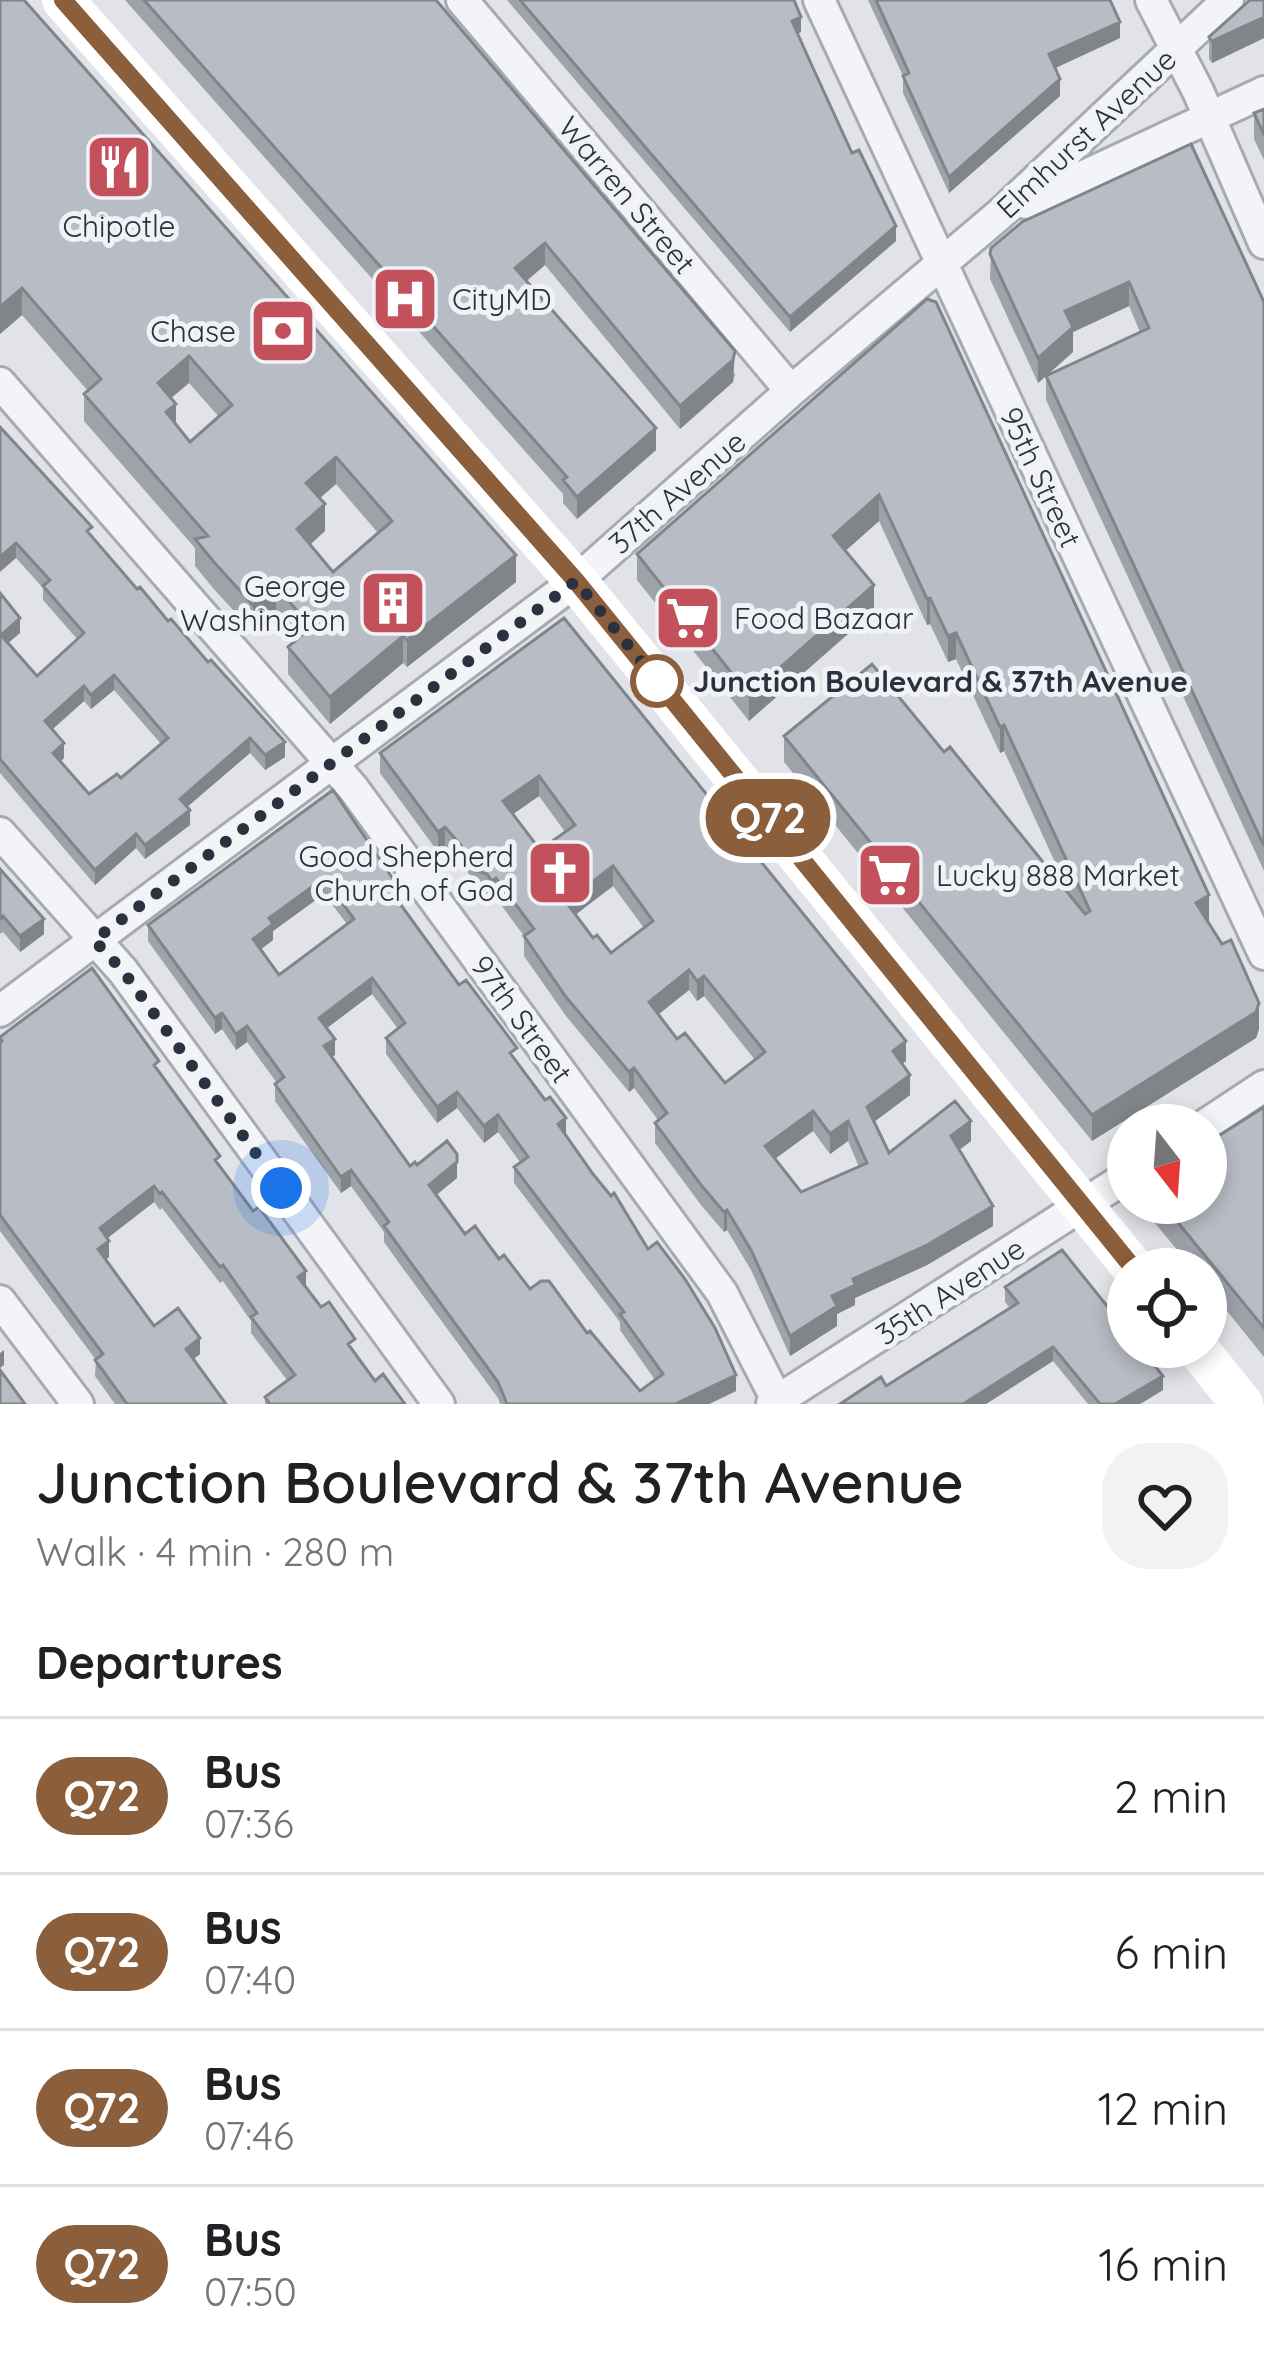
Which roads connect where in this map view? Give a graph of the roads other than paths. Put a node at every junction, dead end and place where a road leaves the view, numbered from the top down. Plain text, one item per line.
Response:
1 (63, 0) edge
2 (462, 0) edge
3 (819, 0) edge
4 (1151, 0) edge
5 (1228, 0) edge
6 (1176, 50) junction
7 (1264, 92) edge
8 (1208, 118) junction
9 (999, 215) junction
10 (1264, 243) edge
11 (940, 262) junction
12 (0, 383) edge
13 (791, 391) junction
14 (576, 581) junction
15 (334, 764) junction
16 (0, 832) edge
17 (94, 940) junction
18 (1264, 954) edge
19 (0, 1011) edge
20 (1264, 1086) edge
21 (1227, 1110) edge
22 (1107, 1190) edge
23 (1083, 1205) junction
24 (1117, 1248) edge
25 (0, 1301) edge
26 (1210, 1368) edge
27 (1232, 1401) edge
28 (776, 1403) edge
29 (78, 1404) edge
30 (439, 1404) edge

1 - 14 main road
2 - 13 street, Warren Street
3 - 11 street, 95th Street
4 - 6 street
5 - 6 street, Elmhurst Avenue
6 - 8 street
6 - 9 street, Elmhurst Avenue
7 - 8 street
8 - 9 street
8 - 10 street
9 - 11 street, Elmhurst Avenue
11 - 13 street, 37th Avenue
11 - 18 street, 95th Street
12 - 15 street, 97th Street
13 - 14 street, 37th Avenue
14 - 15 street, 37th Avenue
14 - 23 main road
15 - 17 street, 37th Avenue
15 - 28 street, 97th Street
16 - 17 street
17 - 19 street, 37th Avenue
17 - 30 street
20 - 21 street
22 - 23 street, 35th Avenue
23 - 24 main road
23 - 28 street, 35th Avenue
25 - 29 street
26 - 27 main road

